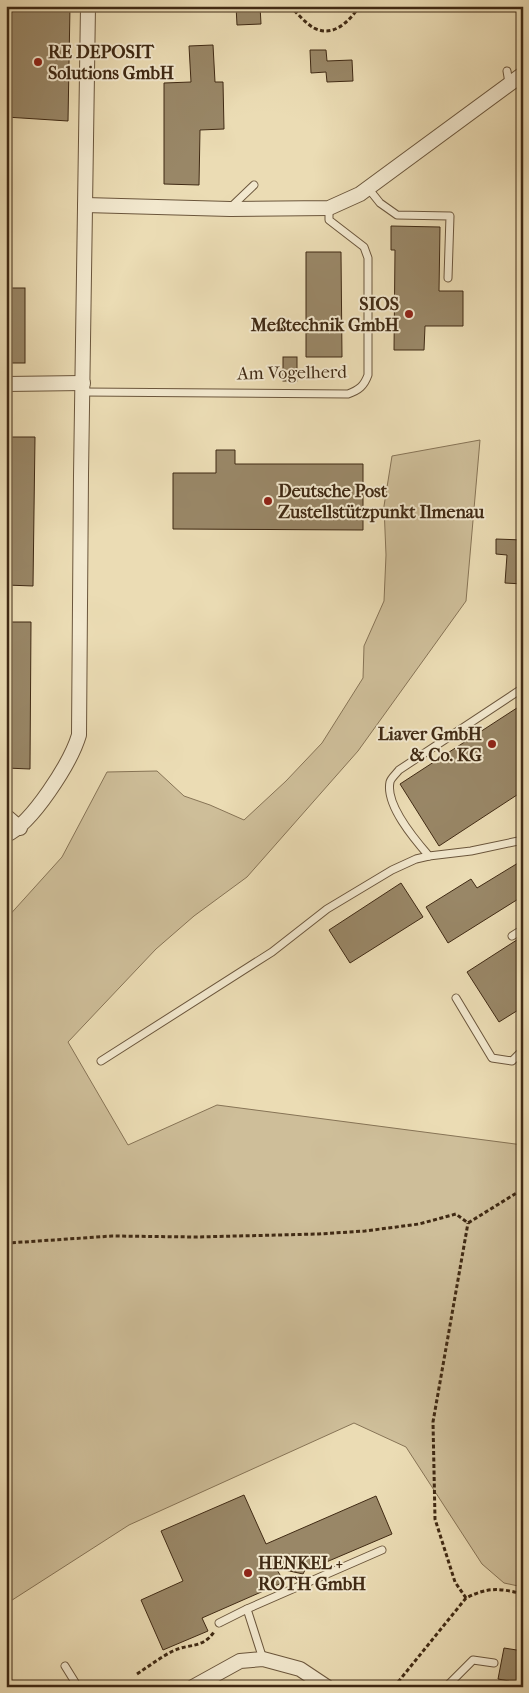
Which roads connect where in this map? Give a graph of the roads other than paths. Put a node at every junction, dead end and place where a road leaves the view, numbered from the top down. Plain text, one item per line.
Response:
1 (88, 6) edge
2 (523, 74) edge
3 (254, 184) dead end
4 (368, 188) junction
5 (85, 205) junction
6 (329, 208) junction
7 (230, 209) junction
8 (448, 278) dead end
9 (6, 384) edge
10 (83, 387) junction
11 (523, 688) edge
12 (6, 816) edge
13 (20, 828) junction
14 (6, 835) edge
15 (523, 840) edge
16 (429, 856) junction
17 (523, 929) edge
18 (512, 936) dead end
19 (456, 998) dead end
20 (523, 1050) edge
21 (101, 1061) dead end
22 (382, 1550) dead end
23 (247, 1610) junction
24 (218, 1623) road end
25 (263, 1659) junction
26 (494, 1663) dead end
27 (66, 1666) dead end
28 (311, 1683) edge
29 (78, 1687) edge
30 (193, 1687) edge
31 (328, 1687) edge
32 (446, 1687) edge

1 - 5 street
2 - 4 street
3 - 7 lane
4 - 6 street
4 - 8 lane
5 - 7 street
5 - 10 street
6 - 7 street
6 - 10 lane, Am Vogelherd
9 - 10 street, Am Vogelherd
10 - 13 street
11 - 16 lane
12 - 13 street
13 - 14 street
15 - 16 lane
16 - 21 lane
17 - 18 lane
19 - 20 lane
22 - 23 lane
23 - 24 lane
23 - 25 lane
25 - 28 street
25 - 30 street
26 - 32 lane
27 - 29 lane
28 - 31 street

